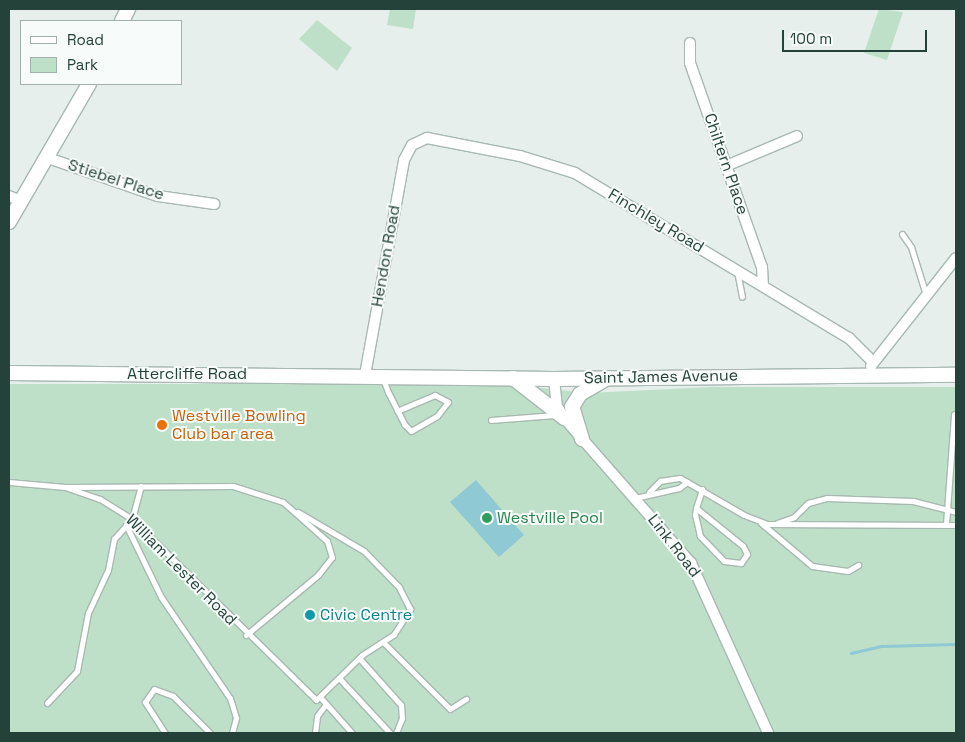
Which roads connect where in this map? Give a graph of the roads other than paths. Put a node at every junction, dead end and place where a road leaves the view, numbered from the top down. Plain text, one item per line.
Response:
1 (690, 43) dead end
2 (88, 85) edge
3 (797, 136) dead end
4 (416, 142) joint
5 (48, 158) junction
6 (726, 166) junction
7 (15, 199) edge
8 (214, 204) dead end
9 (9, 222) edge
10 (902, 234) dead end
11 (956, 258) edge
12 (737, 270) junction
13 (763, 286) junction
14 (926, 295) junction
15 (742, 297) dead end
16 (871, 368) junction
17 (9, 372) edge
18 (365, 375) junction
19 (382, 375) junction
20 (956, 375) edge
21 (513, 378) junction
22 (608, 378) junction
23 (554, 379) junction
24 (398, 412) junction
25 (954, 414) dead end
26 (561, 416) junction
27 (491, 420) dead end
28 (582, 439) junction
29 (9, 482) edge
30 (687, 482) junction
31 (141, 486) junction
32 (65, 488) junction
33 (702, 488) junction
34 (649, 492) junction
35 (634, 498) junction
36 (696, 508) junction
37 (948, 511) junction
38 (298, 512) junction
39 (956, 512) edge
40 (132, 519) junction
41 (761, 522) junction
42 (774, 524) junction
43 (946, 524) junction
44 (126, 525) junction
45 (956, 525) edge
46 (858, 564) dead end
47 (246, 635) junction
48 (384, 643) junction
49 (359, 658) junction
50 (339, 678) junction
51 (320, 697) junction
52 (466, 699) dead end
53 (47, 703) dead end
54 (326, 704) junction
55 (165, 733) edge
56 (210, 733) edge
57 (232, 733) edge
58 (315, 733) edge
59 (352, 733) edge
60 (390, 733) edge
61 (396, 733) edge
62 (768, 733) edge

1 - 6 street, Chiltern Place
2 - 5 main road
3 - 6 street
4 - 12 street, Finchley Road
4 - 18 street, Hendon Road
5 - 7 main road
5 - 8 street, Stiebel Place
6 - 13 street, Chiltern Place
7 - 9 main road
10 - 14 lane
11 - 14 street
12 - 13 street, Finchley Road
12 - 15 lane
13 - 16 street, Finchley Road
14 - 16 street
16 - 20 main road, Saint James Avenue
16 - 22 main road, Saint James Avenue
17 - 18 main road, Attercliffe Road
18 - 19 main road, Saint James Avenue
19 - 21 main road, Saint James Avenue
19 - 24 lane
21 - 23 main road, Saint James Avenue
21 - 26 main road
22 - 23 main road, Saint James Avenue
22 - 28 main road
23 - 26 street, Link Road
24 - 24 lane
25 - 37 lane
26 - 27 lane
26 - 28 street, Link Road
28 - 35 street, Link Road
29 - 32 lane, William Lester Road
30 - 33 lane
30 - 34 lane
30 - 34 lane
31 - 32 lane, William Lester Road
31 - 38 lane, William Lester Road
31 - 40 lane
32 - 40 lane, William Lester Road
33 - 36 lane
33 - 41 lane
34 - 35 lane
35 - 62 street, Link Road
36 - 36 lane
37 - 39 lane
37 - 42 lane
37 - 43 lane
38 - 47 lane, William Lester Road
38 - 48 lane
40 - 44 lane
40 - 47 lane, William Lester Road
41 - 42 lane
41 - 46 lane
42 - 43 lane
43 - 45 lane
44 - 53 lane
44 - 57 lane
47 - 51 lane
48 - 49 lane
48 - 52 lane
49 - 50 lane
49 - 61 lane
50 - 51 lane
50 - 60 lane
51 - 54 lane
54 - 58 lane
54 - 59 lane
55 - 56 lane

